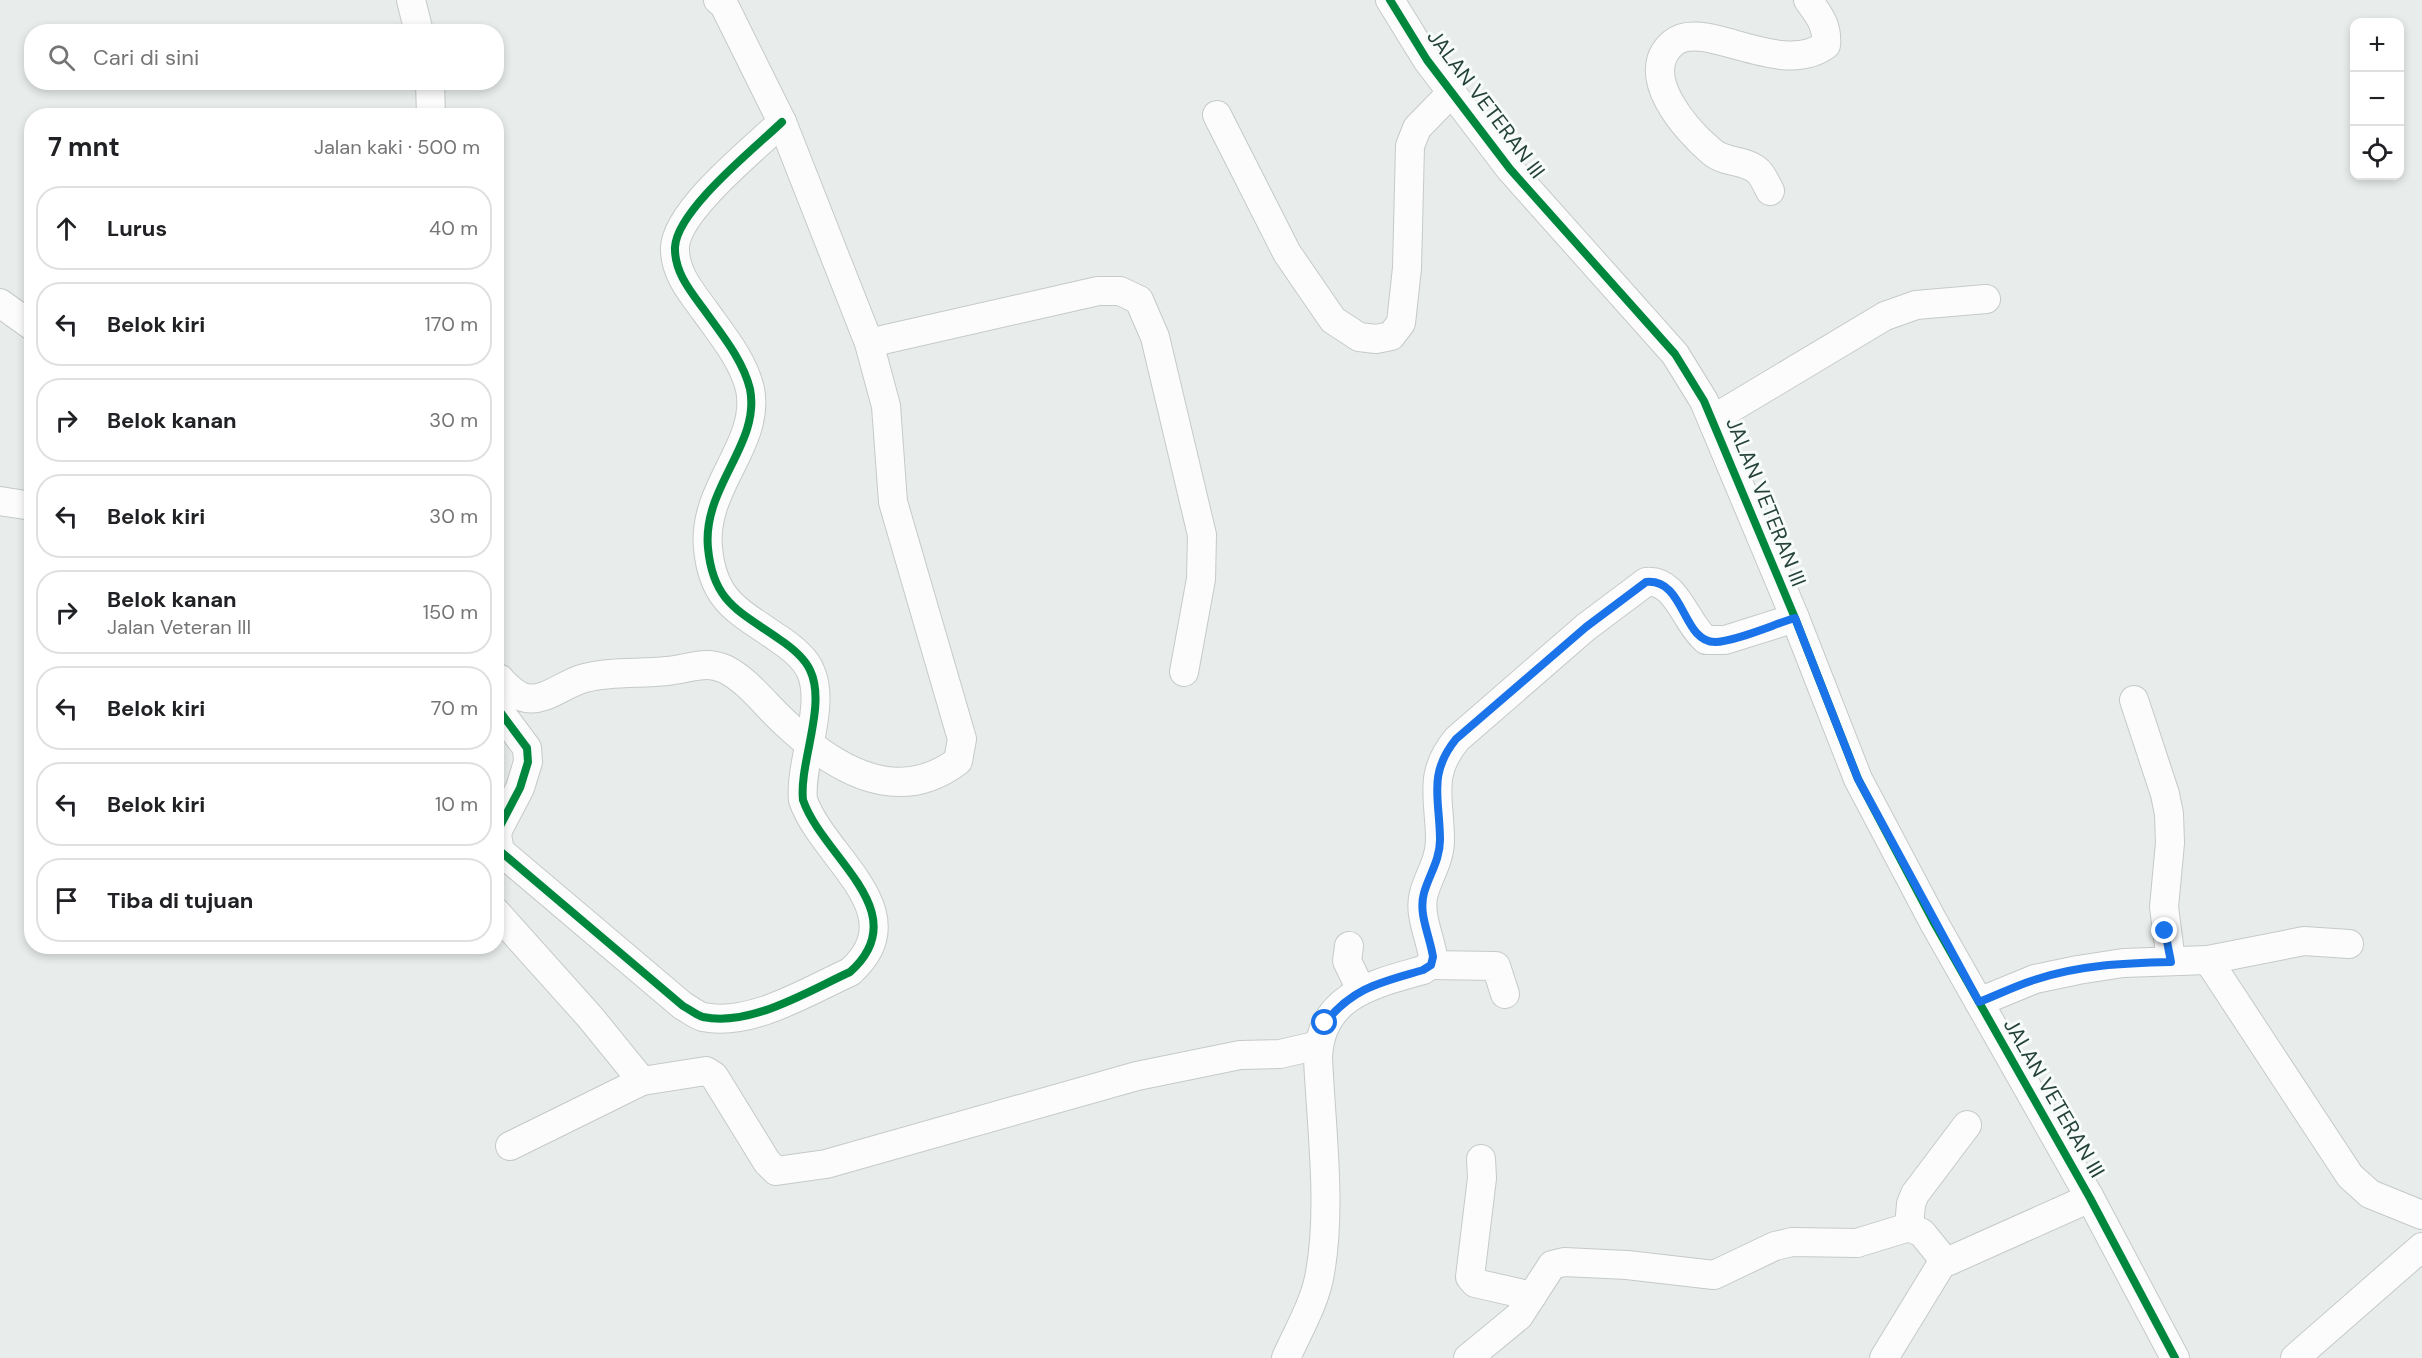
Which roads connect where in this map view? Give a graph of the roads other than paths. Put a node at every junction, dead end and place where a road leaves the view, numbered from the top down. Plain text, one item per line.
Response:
1 (411, 0) edge
2 (718, 0) edge
3 (1390, 0) edge
4 (1808, 0) edge
5 (417, 24) edge
6 (430, 90) edge
7 (1452, 93) junction
8 (431, 108) edge
9 (1218, 115) dead end
10 (782, 122) junction
11 (1770, 191) dead end
12 (1986, 299) dead end
13 (0, 303) edge
14 (24, 320) edge
15 (869, 343) junction
16 (1713, 419) junction
17 (0, 501) edge
18 (24, 505) edge
19 (1795, 618) junction
20 (1184, 672) dead end
21 (504, 683) edge
22 (2134, 700) dead end
23 (504, 717) edge
24 (810, 746) junction
25 (504, 818) edge
26 (504, 854) edge
27 (504, 921) edge
28 (2349, 944) dead end
29 (1349, 946) dead end
30 (2208, 960) junction
31 (2171, 962) junction
32 (1431, 965) junction
33 (1361, 990) junction
34 (1505, 994) dead end
35 (1979, 1002) junction
36 (1318, 1045) junction
37 (642, 1081) junction
38 (1967, 1125) dead end
39 (510, 1146) dead end
40 (1481, 1159) dead end
41 (2090, 1198) junction
42 (2422, 1215) edge
43 (1909, 1227) junction
44 (2422, 1248) edge
45 (1944, 1260) junction
46 (1533, 1296) junction
47 (1286, 1358) edge
48 (1468, 1358) edge
49 (1884, 1358) edge
50 (2175, 1358) edge
51 (2295, 1358) edge

1 - 5 street
2 - 10 street
3 - 7 street, JALAN VETERAN III
4 - 11 street
6 - 8 street
7 - 9 street
7 - 16 street, JALAN VETERAN III
10 - 15 street
10 - 24 street
12 - 16 street
13 - 14 street
15 - 20 street
15 - 24 street
16 - 19 street, JALAN VETERAN III
17 - 18 street
19 - 32 street
19 - 35 street, JALAN VETERAN III
21 - 24 street
22 - 31 street
23 - 25 street
24 - 26 street
27 - 37 street
28 - 30 street
29 - 33 street
30 - 31 street
30 - 42 street
31 - 35 street
32 - 33 street
32 - 34 street
33 - 36 street
35 - 41 street, JALAN VETERAN III
36 - 37 street
36 - 47 street
37 - 39 street
38 - 43 street
40 - 46 street
41 - 45 street
41 - 50 street, JALAN VETERAN III
43 - 45 street
43 - 46 street
44 - 51 street
45 - 49 street
46 - 48 street

